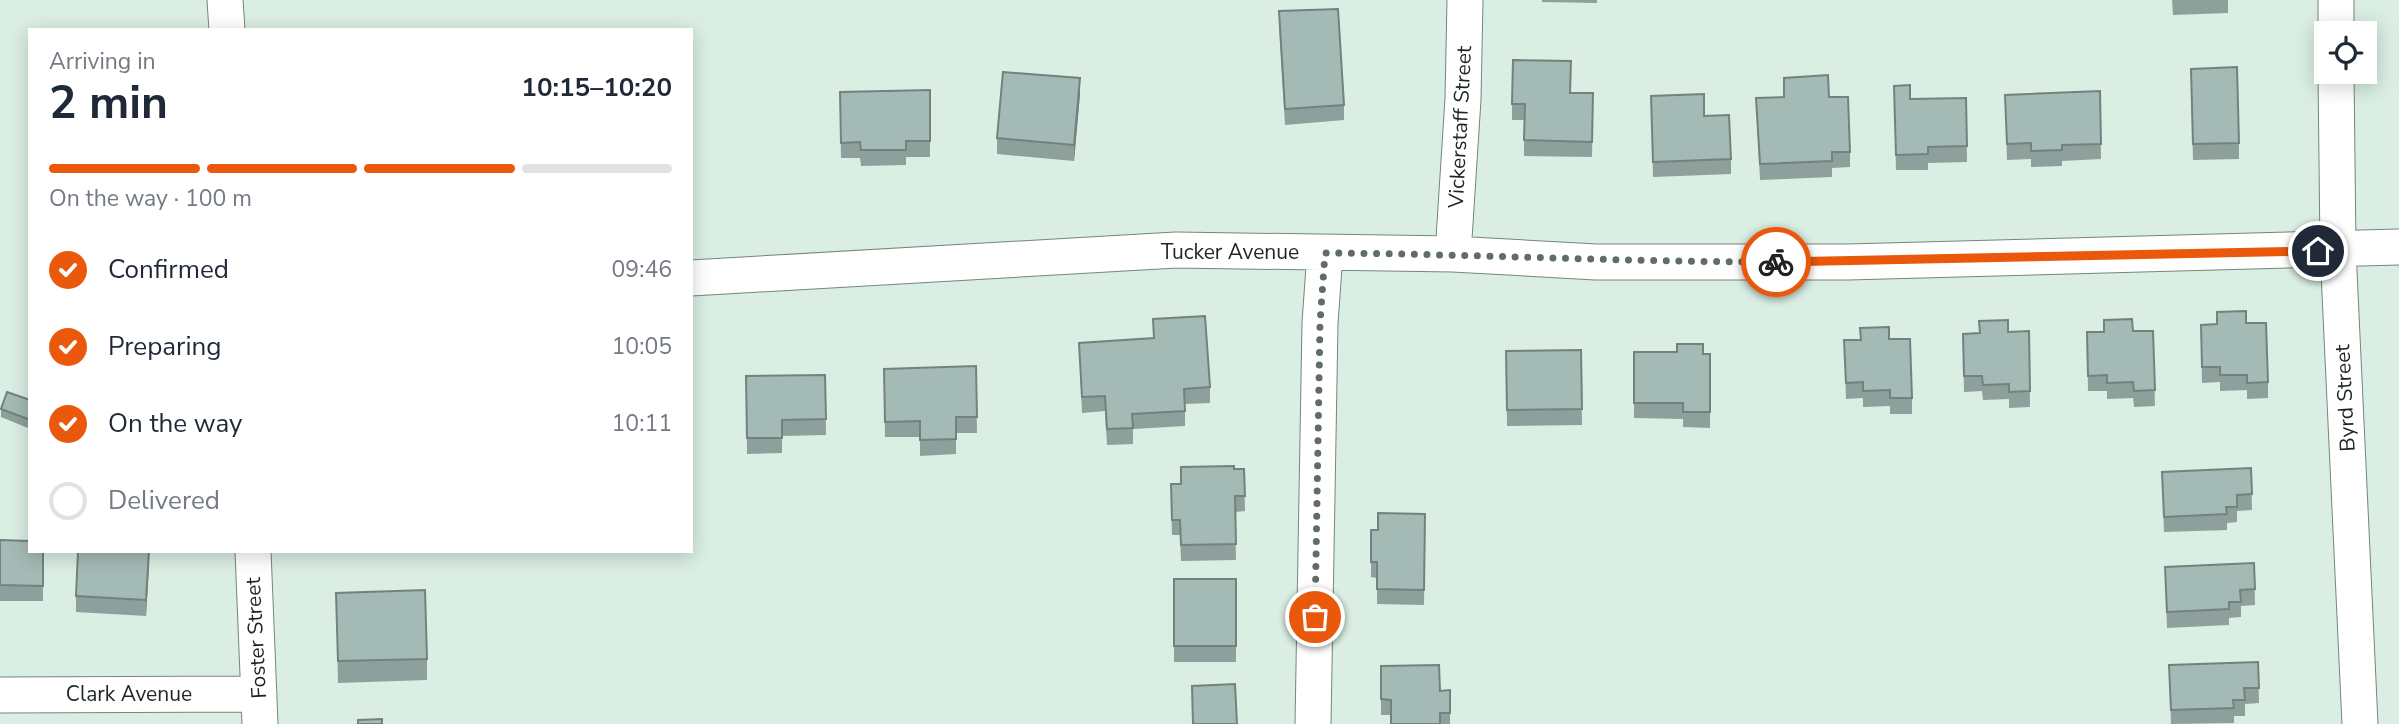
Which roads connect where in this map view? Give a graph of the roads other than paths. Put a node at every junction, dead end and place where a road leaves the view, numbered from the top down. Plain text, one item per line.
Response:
1 (225, 0) edge
2 (1465, 0) edge
3 (2336, 0) edge
4 (2336, 21) edge
5 (227, 28) edge
6 (2336, 84) edge
7 (2399, 247) edge
8 (2338, 250) junction
9 (1325, 253) junction
10 (1453, 254) junction
11 (693, 278) edge
12 (253, 553) edge
13 (0, 695) edge
14 (260, 709) edge
15 (1312, 724) edge
16 (2360, 724) edge

1 - 5 street
2 - 10 street, Vickerstaff Street
3 - 4 street
6 - 8 street, Byrd Street
7 - 8 street, Tucker Avenue
8 - 10 street, Tucker Avenue
8 - 16 street, Byrd Street
9 - 10 street, Tucker Avenue
9 - 11 street, Tucker Avenue
9 - 15 street
12 - 14 street, Foster Street
13 - 14 street, Clark Avenue

